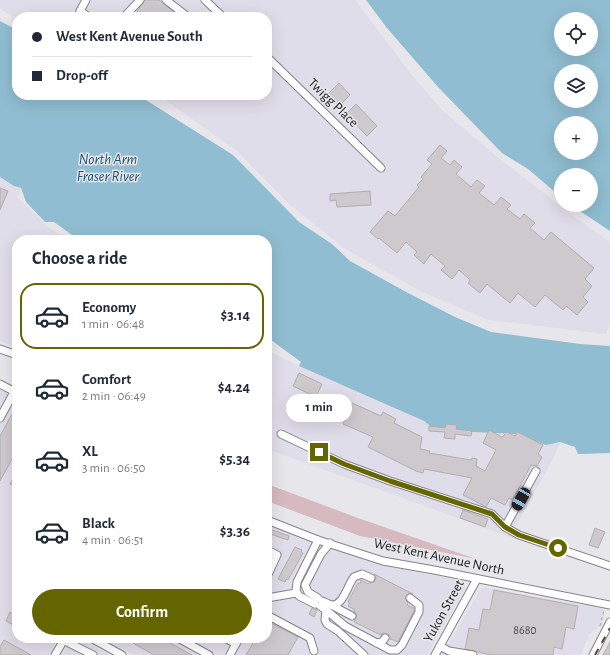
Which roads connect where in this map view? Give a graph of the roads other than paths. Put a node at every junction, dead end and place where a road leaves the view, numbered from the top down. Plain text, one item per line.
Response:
1 (86, 0) edge
2 (140, 0) edge
3 (166, 0) edge
4 (204, 0) edge
5 (82, 12) edge
6 (129, 12) edge
7 (182, 12) edge
8 (218, 12) edge
9 (272, 62) edge
10 (382, 168) dead end
11 (0, 349) edge
12 (12, 353) edge
13 (0, 384) edge
14 (12, 390) edge
15 (12, 398) edge
16 (0, 418) edge
17 (281, 434) dead end
18 (536, 471) dead end
19 (272, 522) edge
20 (505, 527) junction
21 (318, 540) junction
22 (330, 543) junction
23 (272, 552) edge
24 (272, 566) edge
25 (610, 566) edge
26 (371, 578) dead end
27 (476, 579) junction
28 (296, 594) junction
29 (272, 597) edge
30 (410, 598) dead end
31 (319, 602) junction
32 (610, 605) edge
33 (329, 608) junction
34 (352, 616) dead end
35 (272, 618) edge
36 (337, 620) junction
37 (610, 622) edge
38 (338, 631) junction
39 (385, 638) dead end
40 (62, 643) edge
41 (71, 643) edge
42 (102, 643) edge
43 (187, 643) edge
44 (237, 643) edge
45 (377, 643) junction
46 (440, 646) junction
47 (314, 651) dead end
48 (55, 655) edge
49 (93, 655) edge
50 (122, 655) edge
51 (209, 655) edge
52 (230, 655) edge
53 (364, 655) edge
54 (435, 655) edge
55 (473, 655) edge
56 (593, 655) edge

1 - 5 street
2 - 6 street
3 - 7 street
4 - 8 street
9 - 10 street, Twigg Place
11 - 12 street
13 - 14 street
15 - 16 street
17 - 20 street
18 - 20 street
19 - 21 street, West Kent Avenue North
20 - 25 street
21 - 22 street, West Kent Avenue North
21 - 28 street
22 - 27 street, West Kent Avenue North
22 - 31 street
23 - 24 street
26 - 33 street
27 - 32 street, West Kent Avenue North
27 - 46 street, Yukon Street
28 - 29 street
28 - 31 street
30 - 45 street
31 - 33 street
33 - 34 street
33 - 36 street
33 - 38 street
35 - 47 street
36 - 38 street
36 - 45 street
37 - 56 street
38 - 53 street
39 - 45 street
40 - 48 street
41 - 49 street
42 - 50 street
43 - 51 street
44 - 52 street
46 - 54 street, Yukon Street
46 - 55 street

